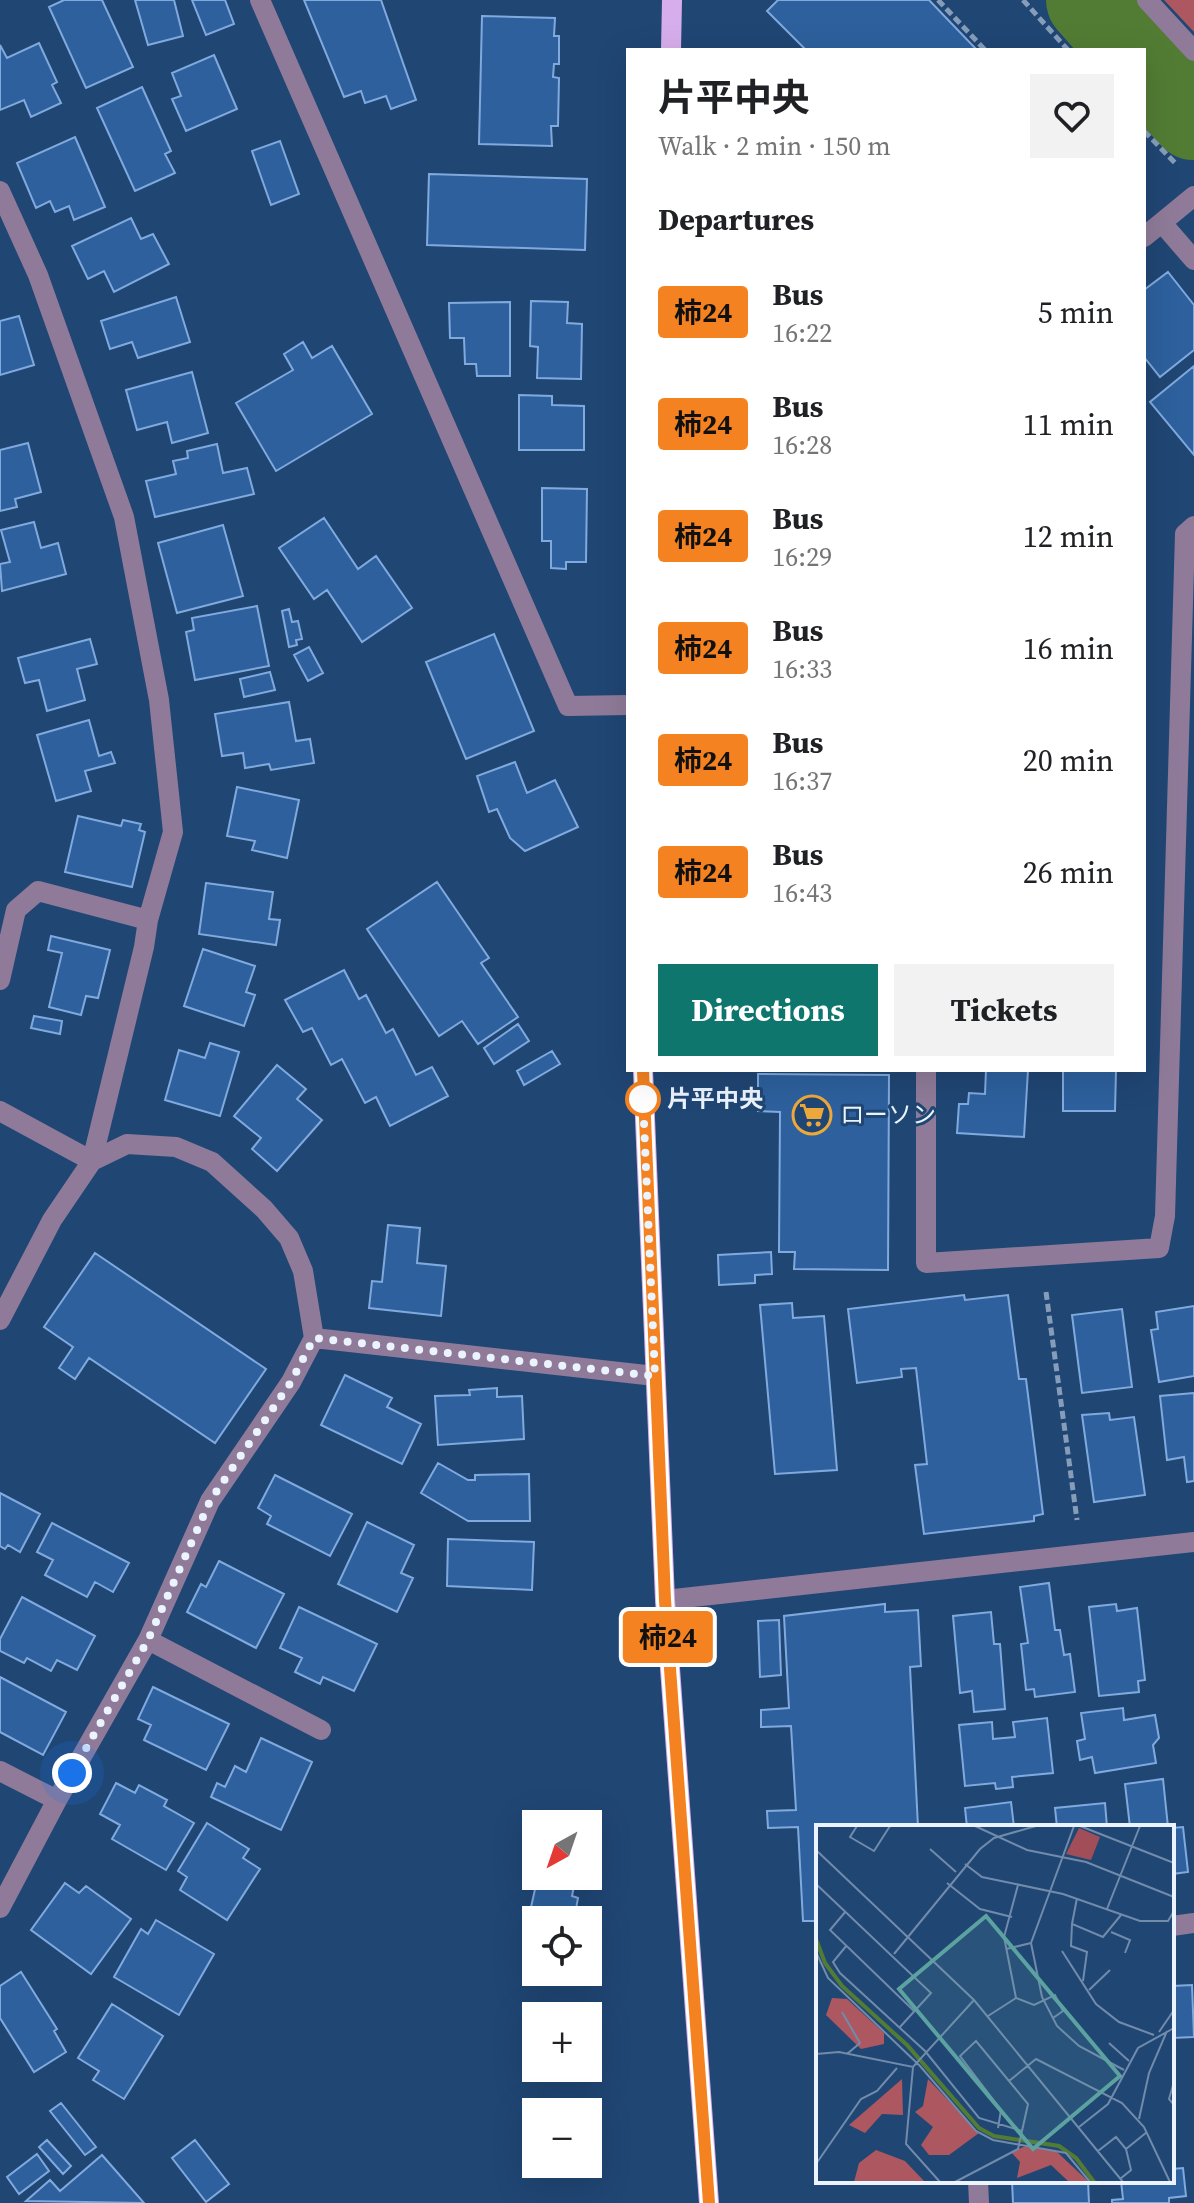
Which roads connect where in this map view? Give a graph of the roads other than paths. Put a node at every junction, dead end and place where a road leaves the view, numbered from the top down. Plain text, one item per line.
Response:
1 (260, 0) edge
2 (672, 0) edge
3 (1147, 0) edge
4 (671, 48) edge
5 (1194, 51) edge
6 (0, 191) edge
7 (1194, 196) edge
8 (1162, 223) junction
9 (1146, 235) edge
10 (1194, 260) edge
11 (1194, 526) edge
12 (626, 705) edge
13 (148, 920) junction
14 (0, 980) edge
15 (643, 1072) edge
16 (926, 1072) edge
17 (0, 1111) edge
18 (92, 1161) junction
19 (0, 1320) edge
20 (314, 1338) junction
21 (655, 1376) junction
22 (1194, 1542) edge
23 (665, 1600) junction
24 (148, 1640) junction
25 (321, 1730) dead end
26 (0, 1771) edge
27 (57, 1800) junction
28 (0, 1908) edge
29 (1194, 1923) edge
30 (1174, 1926) edge
31 (978, 2183) edge
32 (709, 2203) edge
33 (979, 2203) edge

1 - 12 street
2 - 4 main road
3 - 5 street
6 - 13 street
7 - 8 street
8 - 9 street
8 - 10 street
11 - 16 street
13 - 14 street
13 - 18 street
15 - 21 main road
17 - 18 street
18 - 19 street
18 - 20 street
20 - 21 street
20 - 24 street
21 - 23 main road
22 - 23 street
23 - 32 main road
24 - 25 street
24 - 27 street
26 - 27 street
27 - 28 street
29 - 30 street
31 - 33 street

